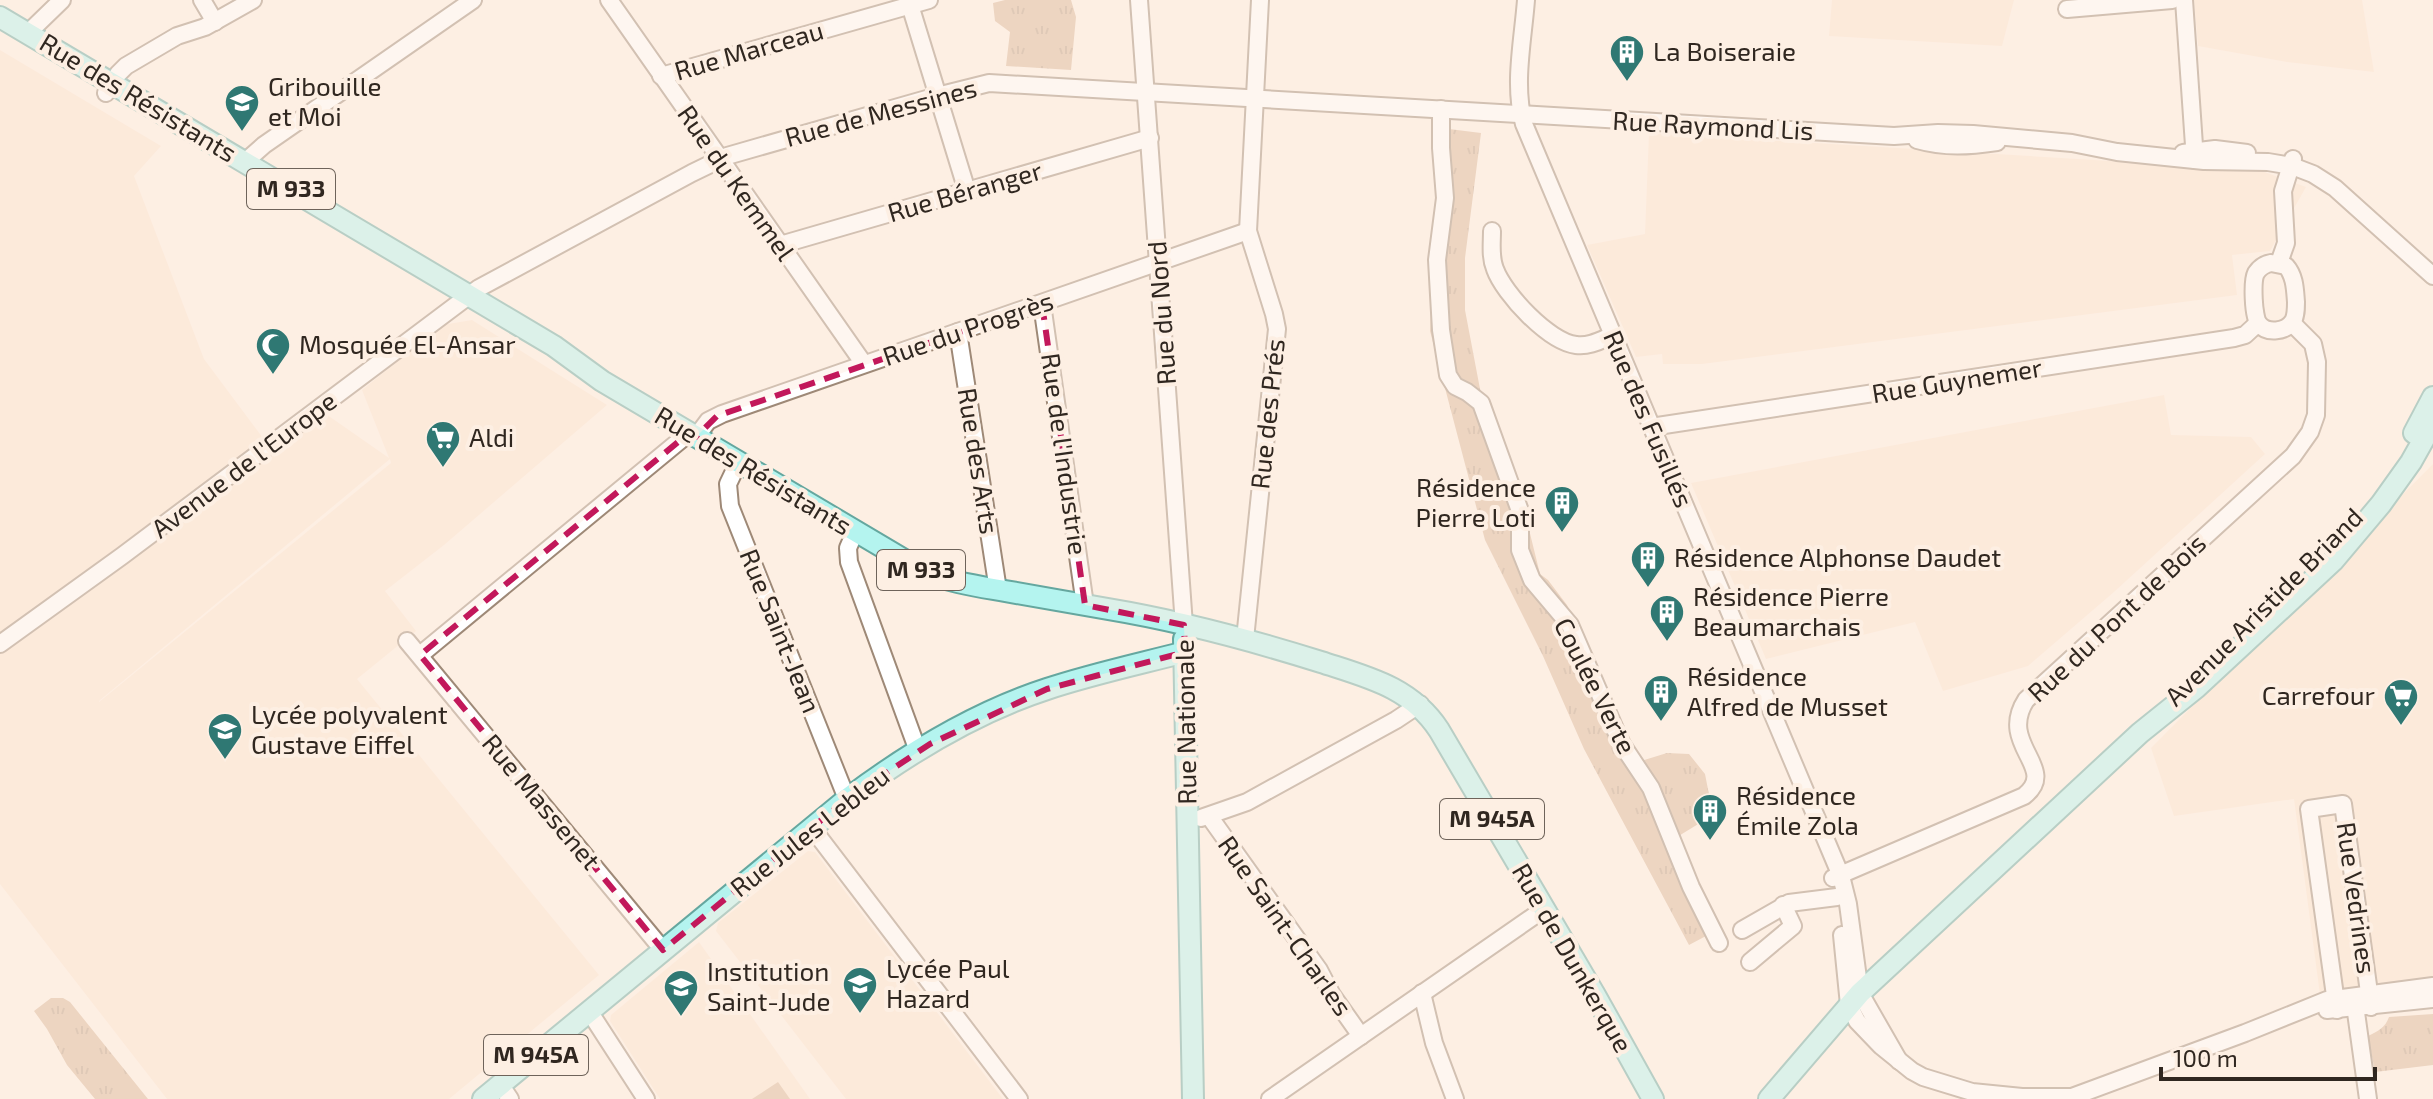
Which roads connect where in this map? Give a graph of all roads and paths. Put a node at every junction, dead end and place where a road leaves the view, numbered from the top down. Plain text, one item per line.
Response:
1 (62, 0) edge
2 (202, 0) edge
3 (253, 0) edge
4 (473, 0) edge
5 (929, 0) edge
6 (1139, 0) edge
7 (1260, 0) edge
8 (1526, 0) edge
9 (2172, 0) edge
10 (2184, 0) edge
11 (614, 1) edge
12 (910, 5) junction
13 (2067, 9) dead end
14 (0, 17) edge
15 (215, 22) junction
16 (0, 29) edge
17 (28, 33) junction
18 (661, 76) junction
19 (109, 88) junction
20 (1146, 92) junction
21 (937, 96) junction
22 (1256, 98) junction
23 (1441, 109) junction
24 (1522, 115) junction
25 (1150, 138) junction
26 (2195, 156) junction
27 (719, 160) junction
28 (246, 161) junction
29 (2292, 162) junction
30 (967, 191) junction
31 (1248, 231) junction
32 (1492, 231) dead end
33 (780, 245) junction
34 (2433, 259) edge
35 (2279, 263) junction
36 (1159, 264) junction
37 (2433, 276) edge
38 (464, 299) junction
39 (1042, 304) junction
40 (2258, 323) junction
41 (2292, 323) junction
42 (958, 332) junction
43 (1613, 335) junction
44 (864, 364) junction
45 (2433, 397) edge
46 (2433, 423) edge
47 (1651, 427) junction
48 (692, 435) junction
49 (738, 463) junction
50 (855, 532) junction
51 (998, 590) junction
52 (1085, 605) junction
53 (1184, 625) junction
54 (1245, 639) junction
55 (407, 641) dead end
56 (0, 646) edge
57 (1185, 652) junction
58 (420, 655) junction
59 (1420, 704) junction
60 (2140, 733) junction
61 (918, 751) junction
62 (847, 799) junction
63 (1209, 816) junction
64 (1188, 820) junction
65 (812, 828) junction
66 (1837, 877) junction
67 (1842, 896) junction
68 (1783, 905) junction
69 (1544, 909) junction
70 (1742, 930) dead end
71 (1719, 943) dead end
72 (663, 950) junction
73 (1750, 962) dead end
74 (2433, 986) edge
75 (1422, 993) junction
76 (1855, 999) junction
77 (2433, 999) edge
78 (2362, 1001) junction
79 (2336, 1004) junction
80 (589, 1011) junction
81 (1361, 1036) junction
82 (505, 1092) edge
83 (2072, 1097) edge
84 (483, 1099) edge
85 (646, 1099) edge
86 (1019, 1099) edge
87 (1193, 1099) edge
88 (1270, 1099) edge
89 (1455, 1099) edge
90 (1653, 1099) edge
91 (1769, 1099) edge
92 (2368, 1099) edge

1 - 17 street
2 - 15 street
3 - 15 street
4 - 28 street
5 - 12 street, Rue Marceau
6 - 20 street, Rue du Nord
7 - 22 street, Rue des Prés
8 - 24 street, Rue des Fusillés
9 - 13 street
10 - 26 street
11 - 18 street, Rue du Kemmel
12 - 18 street, Rue Marceau
12 - 21 street
14 - 17 main road, Rue des Résistants / M 933
15 - 19 street
16 - 19 main road, Rue des Résistants
17 - 19 main road, Rue des Résistants / M 933
18 - 27 street, Rue du Kemmel
19 - 28 main road, Rue des Résistants / M 933
19 - 38 main road, Rue des Résistants
20 - 21 street, Rue de Messines
20 - 22 street, Rue de Messines
20 - 25 street, Rue du Nord
21 - 27 street, Rue de Messines
21 - 30 street
22 - 23 street, Rue de Messines
22 - 31 street, Rue des Prés
23 - 24 street, Rue de Messines
23 - 71 street, Coulée Verte
24 - 26 street, Rue Raymond Lis
24 - 43 street, Rue des Fusillés
25 - 30 street, Rue Béranger
25 - 36 street, Rue du Nord
26 - 29 street, Rue Raymond Lis
27 - 33 street, Rue du Kemmel
27 - 38 street, Rue de Messines
28 - 38 main road, Rue des Résistants / M 933
29 - 34 street, Rue Raymond Lis
29 - 35 street
29 - 37 street, Rue Raymond Lis
30 - 33 street, Rue Béranger
31 - 36 street, Rue du Progrès
31 - 54 street, Rue des Prés
32 - 43 street
33 - 44 street, Rue du Kemmel
35 - 40 street
35 - 41 street
36 - 39 street, Rue du Progrès
36 - 53 street, Rue du Nord
38 - 48 main road, Rue des Résistants / M 933
38 - 56 street, Avenue de l'Europe
39 - 42 street, Rue du Progrès
39 - 52 street, Rue de l'Industrie
40 - 41 street
40 - 47 street, Rue Guynemer
41 - 66 street, Rue du Pont de Bois
42 - 44 street, Rue du Progrès
42 - 51 street, Rue des Arts
43 - 47 street, Rue des Fusillés
44 - 48 street, Rue du Progrès
45 - 60 main road, Avenue Aristide Briand
46 - 60 main road, Avenue Aristide Briand
47 - 66 street, Rue des Fusillés
48 - 49 main road, Rue des Résistants / M 933
48 - 58 street
49 - 50 main road, Rue des Résistants / M 933
49 - 62 street, Rue Saint-Jean
50 - 51 main road, Rue des Résistants / M 933
50 - 61 street
51 - 52 main road, Rue des Résistants / M 933
52 - 53 main road, Rue des Résistants / M 933
53 - 54 main road, Rue de Dunkerque / M 945A
53 - 57 main road, Rue Nationale
54 - 59 main road, Rue de Dunkerque / M 945A
55 - 58 street, Rue Massenet
57 - 61 main road, Rue Jules Lebleu / M 945A
57 - 64 main road, Rue Nationale
58 - 72 street, Rue Massenet
59 - 63 street
59 - 69 main road, Rue de Dunkerque / M 945A
60 - 76 main road, Avenue Aristide Briand
61 - 62 main road, Rue Jules Lebleu / M 945A
62 - 65 main road, Rue Jules Lebleu / M 945A
63 - 64 street
63 - 81 street, Rue Saint-Charles
64 - 87 main road, Rue Nationale
65 - 72 main road, Rue Jules Lebleu / M 945A
65 - 86 street
66 - 67 street, Rue des Fusillés
67 - 68 street
67 - 76 street, Rue des Fusillés
68 - 70 street
68 - 73 street
69 - 75 street
69 - 90 main road, Rue de Dunkerque / M 945A
72 - 80 main road, Rue Jules Lebleu / M 945A
74 - 78 street
75 - 81 street
75 - 89 street
76 - 83 street
76 - 91 main road, Avenue Aristide Briand
77 - 78 street
78 - 79 street
78 - 79 street, Rue Vedrines
78 - 92 street, Rue Vedrines
79 - 83 street
80 - 82 main road, Rue Jules Lebleu / M 945A
80 - 85 street
81 - 88 street
82 - 84 main road, Rue Jules Lebleu / M 945A

